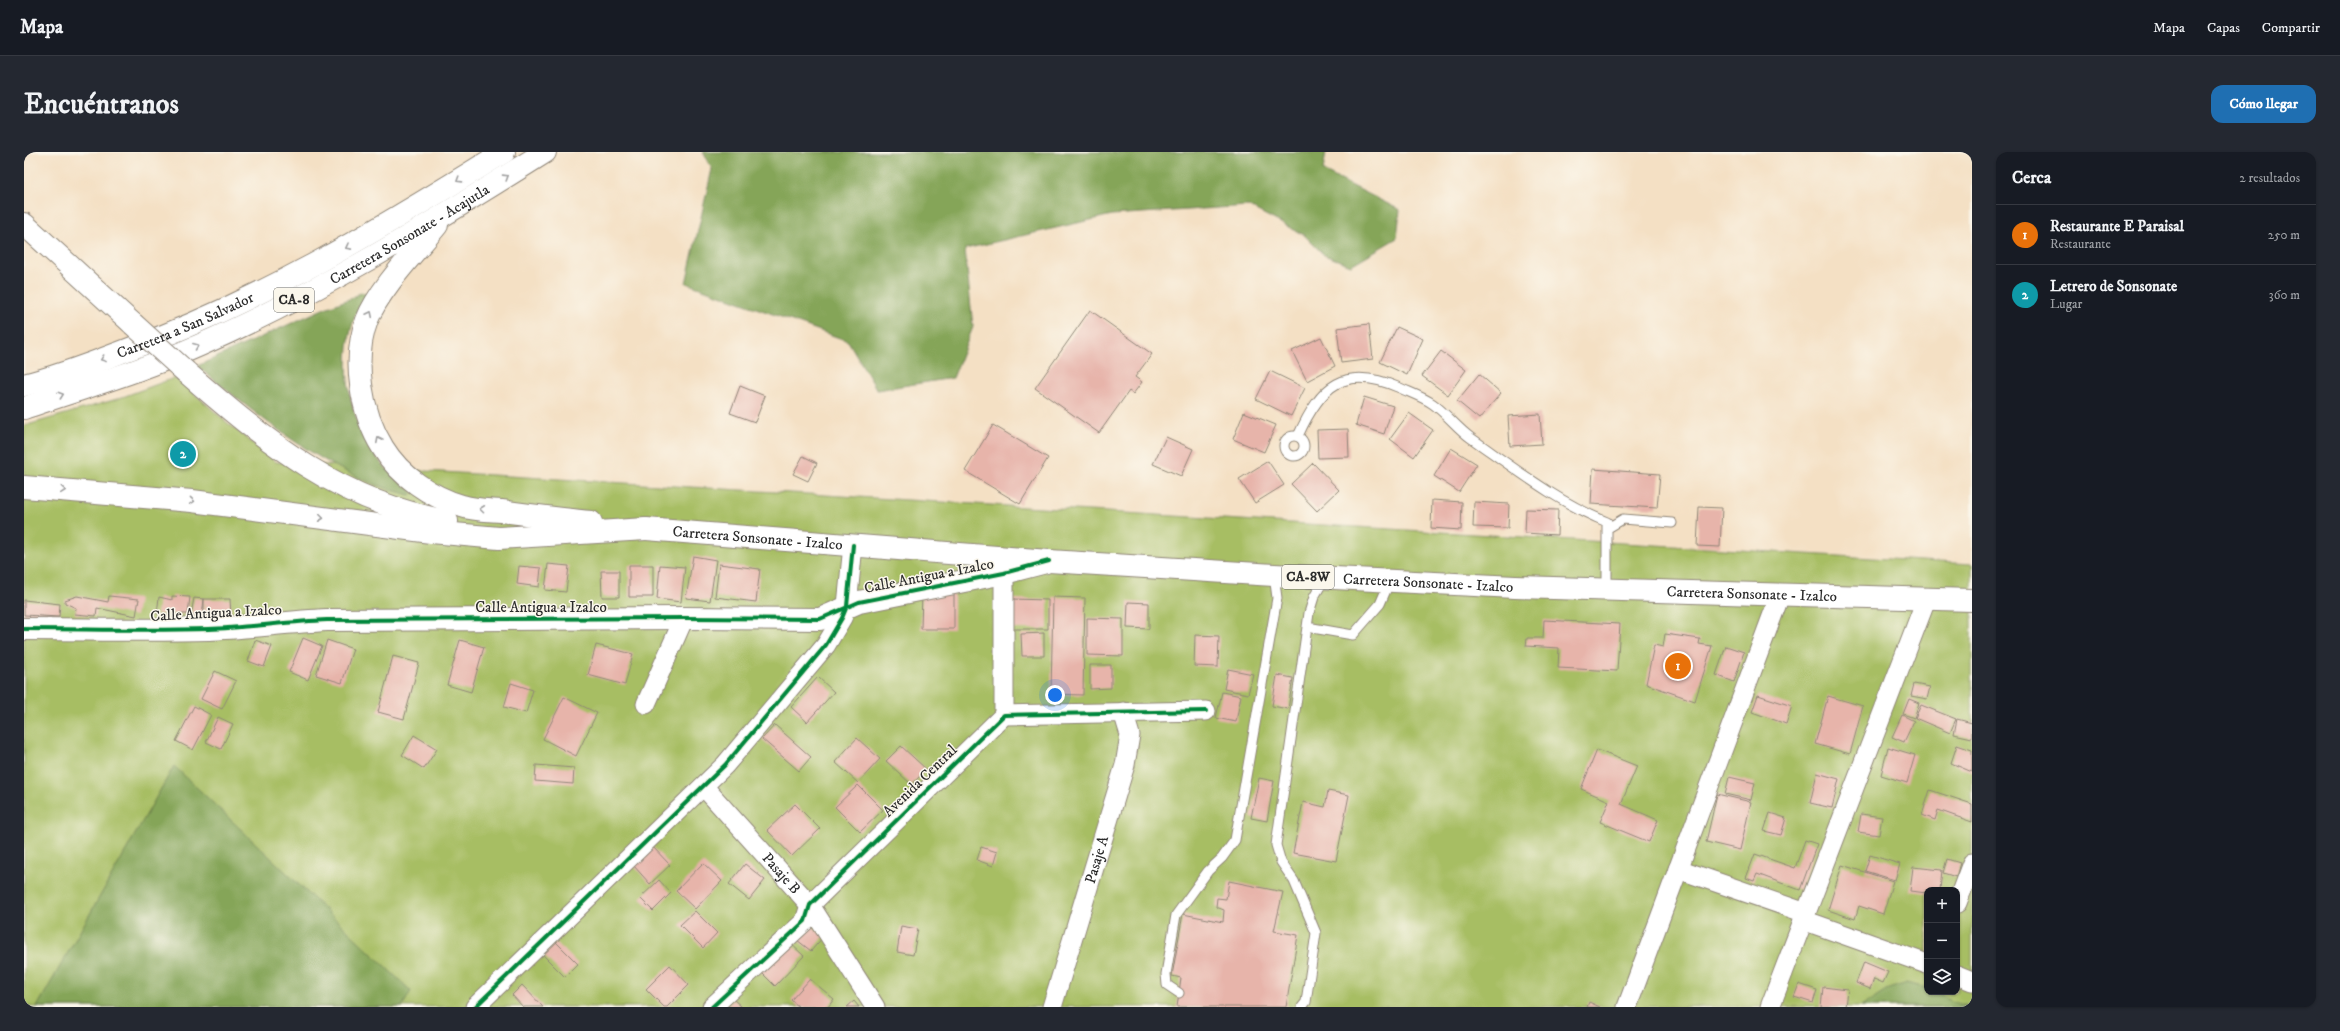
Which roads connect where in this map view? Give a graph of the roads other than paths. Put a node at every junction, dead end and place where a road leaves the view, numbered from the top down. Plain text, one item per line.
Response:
1 (504, 152) edge
2 (545, 152) edge
3 (443, 216) junction
4 (24, 224) edge
5 (24, 385) edge
6 (24, 408) edge
7 (1298, 436) dead end
8 (24, 487) edge
9 (1672, 523) dead end
10 (1608, 528) junction
11 (646, 529) junction
12 (853, 545) junction
13 (1049, 561) junction
14 (1004, 573) junction
15 (1274, 575) junction
16 (1325, 578) junction
17 (1390, 581) junction
18 (1607, 590) junction
19 (1780, 595) junction
20 (1926, 600) junction
21 (1972, 600) edge
22 (847, 606) junction
23 (684, 618) junction
24 (1308, 627) junction
25 (24, 629) edge
26 (646, 704) dead end
27 (1206, 711) dead end
28 (1123, 712) junction
29 (1004, 715) junction
30 (704, 787) junction
31 (1972, 863) edge
32 (1678, 869) junction
33 (1960, 895) edge
34 (810, 905) junction
35 (1805, 917) junction
36 (1924, 963) edge
37 (1960, 976) edge
38 (1972, 981) edge
39 (1179, 993) dead end
40 (475, 1007) edge
41 (712, 1007) edge
42 (875, 1007) edge
43 (1052, 1007) edge
44 (1302, 1007) edge
45 (1627, 1007) edge
46 (1770, 1007) edge

1 -> 5 main road, Carretera a San Salvador / CA-8
3 -> 2 main road, Carretera Sonsonate - Acajutla / CA-8
6 -> 3 main road, Carretera Sonsonate - Acajutla / CA-8
11 -> 3 main road
4 - 11 main road, bridge
7 - 10 lane
8 -> 11 main road
9 - 10 lane
10 - 18 lane
11 - 12 main road, Carretera Sonsonate - Izalco / CA-8W
12 - 13 main road, Carretera Sonsonate - Izalco / CA-8W
12 - 22 street
13 - 14 main road, Calle Antigua a Izalco
13 - 15 main road, Carretera Sonsonate - Izalco / CA-8W
14 - 22 main road, Calle Antigua a Izalco
14 - 29 street
15 - 16 main road, Carretera Sonsonate - Izalco / CA-8W
15 - 39 lane
16 - 17 main road, Carretera Sonsonate - Izalco / CA-8W
16 - 24 lane
17 - 18 main road, Carretera Sonsonate - Izalco / CA-8W
17 - 24 lane
18 - 19 main road, Carretera Sonsonate - Izalco / CA-8W
19 - 20 main road, Carretera Sonsonate - Izalco / CA-8W
19 - 32 street
20 - 21 main road, Carretera Sonsonate - Izalco / CA-8W
20 - 35 street
22 - 23 main road, Calle Antigua a Izalco
22 - 30 street
23 - 25 main road, Calle Antigua a Izalco
23 - 26 street
24 - 44 lane
27 - 28 street
28 - 29 street
28 - 43 street, Pasaje A
29 - 34 street, Avenida Central
30 - 34 street, Pasaje B
30 - 40 street
31 - 33 street
32 - 35 street
32 - 45 street
34 - 41 street, Avenida Central
34 - 42 street, Pasaje B
35 - 36 street
35 - 46 street
37 - 38 street

